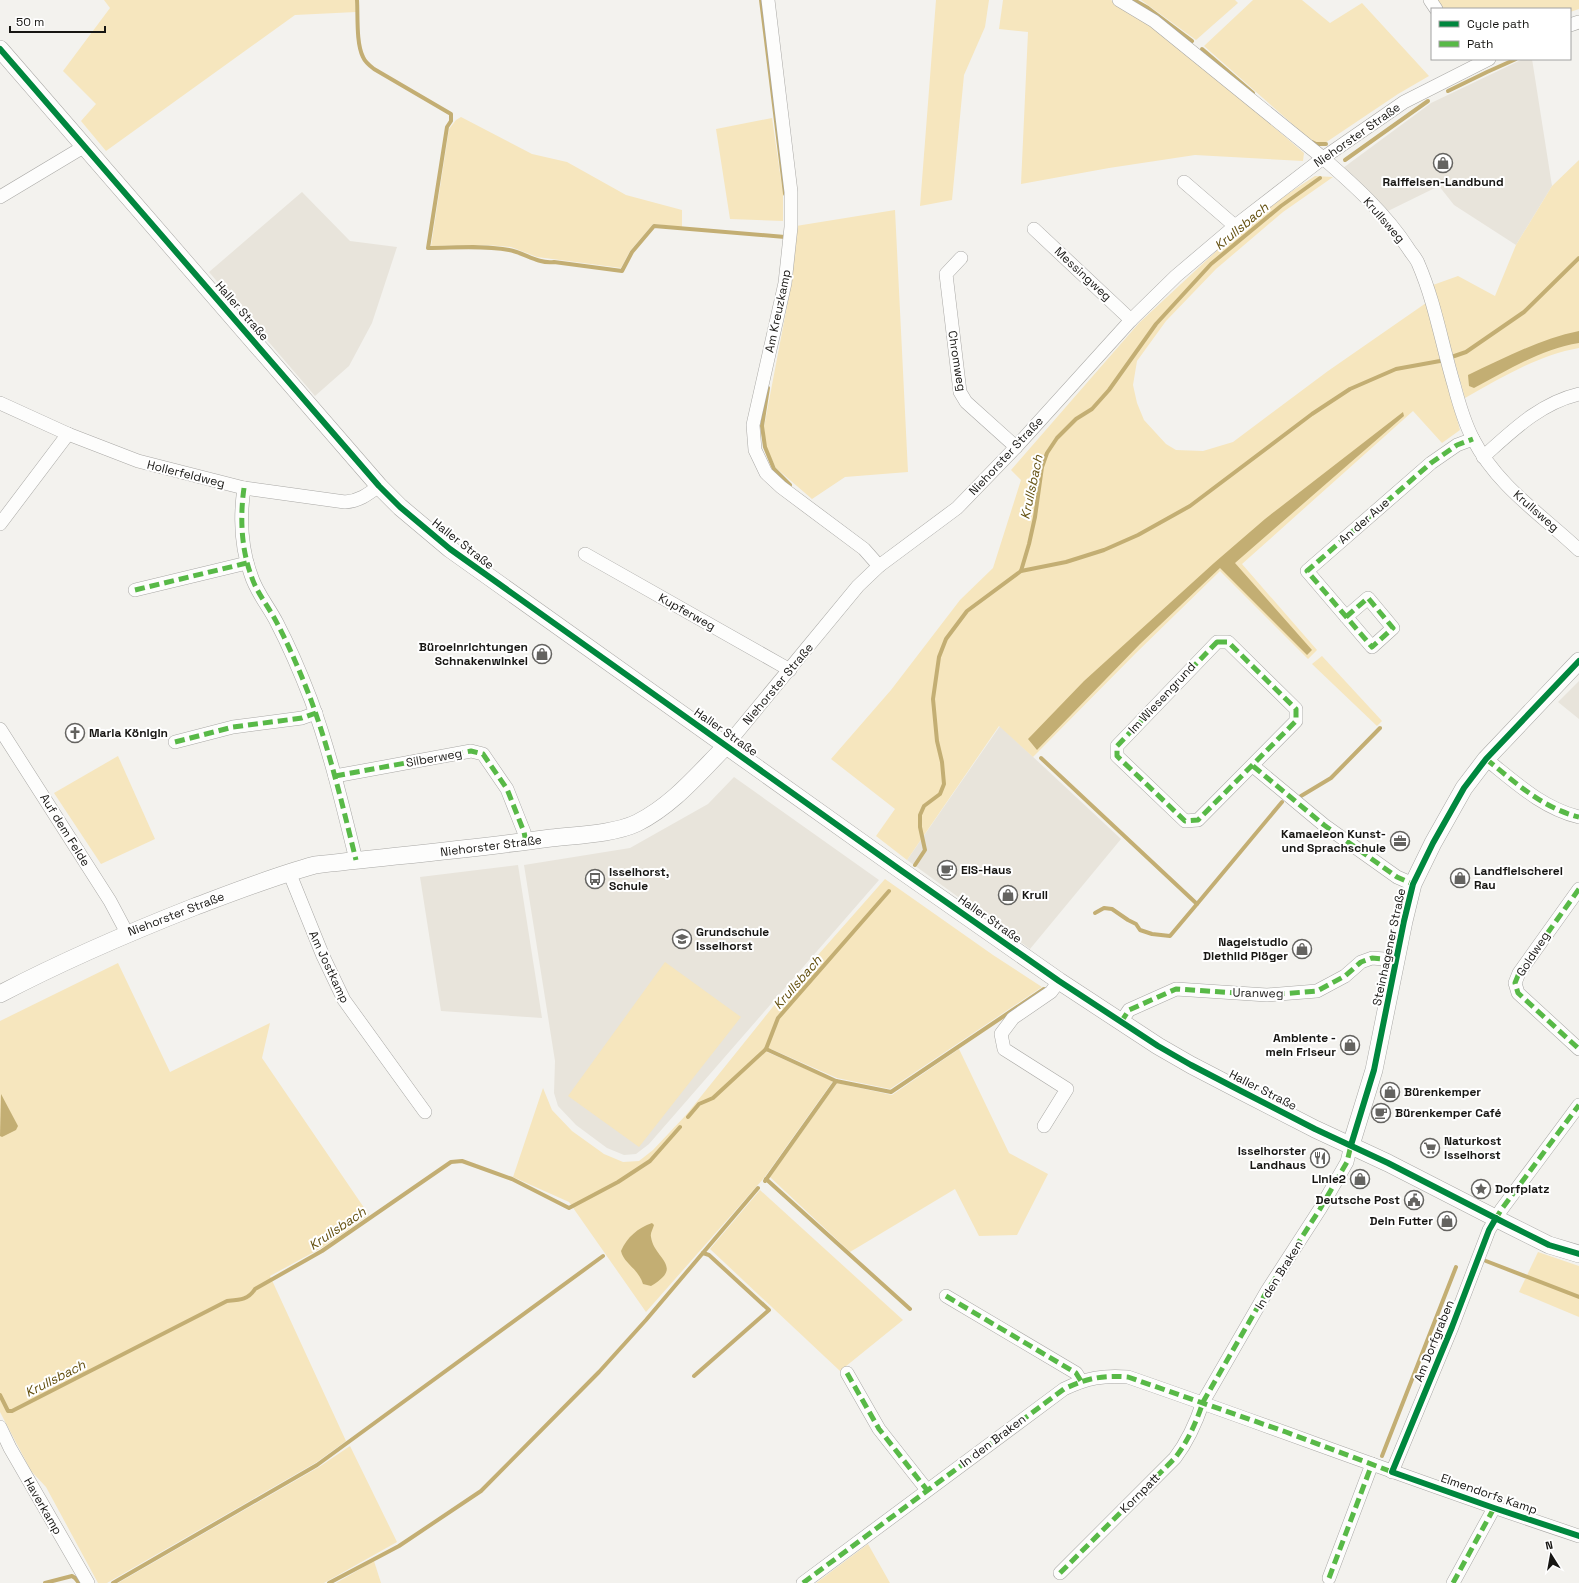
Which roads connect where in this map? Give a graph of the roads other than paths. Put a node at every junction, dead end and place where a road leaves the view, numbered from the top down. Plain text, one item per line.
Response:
1 (768, 0) edge
2 (1119, 0) edge
3 (0, 49) edge
4 (1484, 60) edge
5 (1468, 63) edge
6 (85, 146) junction
7 (1324, 158) junction
8 (1184, 182) dead end
9 (0, 197) edge
10 (1235, 226) junction
11 (1034, 229) dead end
12 (961, 258) dead end
13 (1131, 320) junction
14 (1579, 394) edge
15 (0, 403) edge
16 (68, 434) junction
17 (1473, 439) junction
18 (1016, 447) junction
19 (1483, 457) junction
20 (379, 486) junction
21 (244, 488) junction
22 (0, 524) edge
23 (1579, 550) edge
24 (585, 554) dead end
25 (247, 563) junction
26 (878, 566) junction
27 (135, 590) dead end
28 (1346, 617) dead end
29 (1579, 661) edge
30 (790, 670) junction
31 (316, 713) junction
32 (0, 729) edge
33 (175, 742) dead end
34 (726, 746) junction
35 (1486, 759) junction
36 (1253, 766) junction
37 (335, 776) junction
38 (1579, 818) edge
39 (526, 842) junction
40 (356, 860) junction
41 (289, 872) junction
42 (1413, 884) junction
43 (1579, 889) edge
44 (127, 933) junction
45 (1396, 960) junction
46 (1060, 981) junction
47 (0, 994) edge
48 (1121, 1022) junction
49 (1579, 1049) edge
50 (1579, 1106) edge
51 (425, 1112) dead end
52 (1044, 1126) dead end
53 (1350, 1145) junction
54 (1496, 1218) junction
55 (1579, 1254) edge
56 (946, 1296) dead end
57 (847, 1373) dead end
58 (1081, 1381) junction
59 (1203, 1402) junction
60 (0, 1427) edge
61 (1372, 1464) junction
62 (1392, 1472) junction
63 (927, 1490) junction
64 (1494, 1508) junction
65 (1579, 1536) edge
66 (1060, 1573) dead end
67 (1329, 1578) dead end
68 (88, 1583) edge
69 (803, 1583) edge
70 (1453, 1583) edge

1 - 26 street, Am Kreuzkamp
2 - 7 street, Krullsweg
3 - 6 street, Haller Straße
4 - 5 street, Niehorster Straße
5 - 7 street, Niehorster Straße
6 - 9 street
6 - 20 street, Haller Straße
7 - 10 street, Niehorster Straße
7 - 17 street, Krullsweg
8 - 10 street
10 - 13 street, Niehorster Straße
11 - 13 street, Messingweg
12 - 18 street, Chromweg
13 - 18 street, Niehorster Straße
14 - 19 street
15 - 16 street, Hollerfeldweg
16 - 21 street, Hollerfeldweg
16 - 22 street
17 - 19 street, Krullsweg
17 - 28 street, An der Aue
18 - 26 street, Niehorster Straße
19 - 23 street, Krullsweg
20 - 21 street, Hollerfeldweg
20 - 34 street, Haller Straße
21 - 25 street
24 - 30 street, Kupferweg
25 - 27 street
25 - 31 street
26 - 30 street, Niehorster Straße
29 - 35 street, Steinhagener Straße
30 - 34 street, Niehorster Straße
31 - 33 street
31 - 37 street
32 - 44 street, Auf dem Felde
34 - 39 street, Niehorster Straße
34 - 46 street, Haller Straße
35 - 38 street
35 - 42 street, Steinhagener Straße
36 - 36 street, Im Wiesengrund
36 - 42 street
37 - 39 street, Silberweg
37 - 40 street
39 - 40 street, Niehorster Straße
40 - 41 street, Niehorster Straße
41 - 44 street, Niehorster Straße
41 - 51 street, Am Jostkamp
42 - 45 street, Steinhagener Straße
43 - 49 street, Goldweg
44 - 47 street, Niehorster Straße
45 - 48 street, Uranweg
45 - 53 street, Steinhagener Straße
46 - 48 street, Haller Straße
46 - 52 street
48 - 53 street, Haller Straße
50 - 54 street
53 - 54 street, Haller Straße
53 - 59 street, In den Braken
54 - 55 street, Haller Straße
54 - 62 street, Am Dorfgraben
56 - 58 street
57 - 63 street
58 - 59 street, In den Braken
58 - 63 street, In den Braken
59 - 61 street, In den Braken
59 - 66 street, Kornpatt
60 - 68 street, Haverkamp
61 - 62 street, In den Braken
61 - 67 street
62 - 64 street, Elmendorfs Kamp
63 - 69 street, In den Braken
64 - 65 street, Elmendorfs Kamp
64 - 70 street, Elmendorfs Kamp

